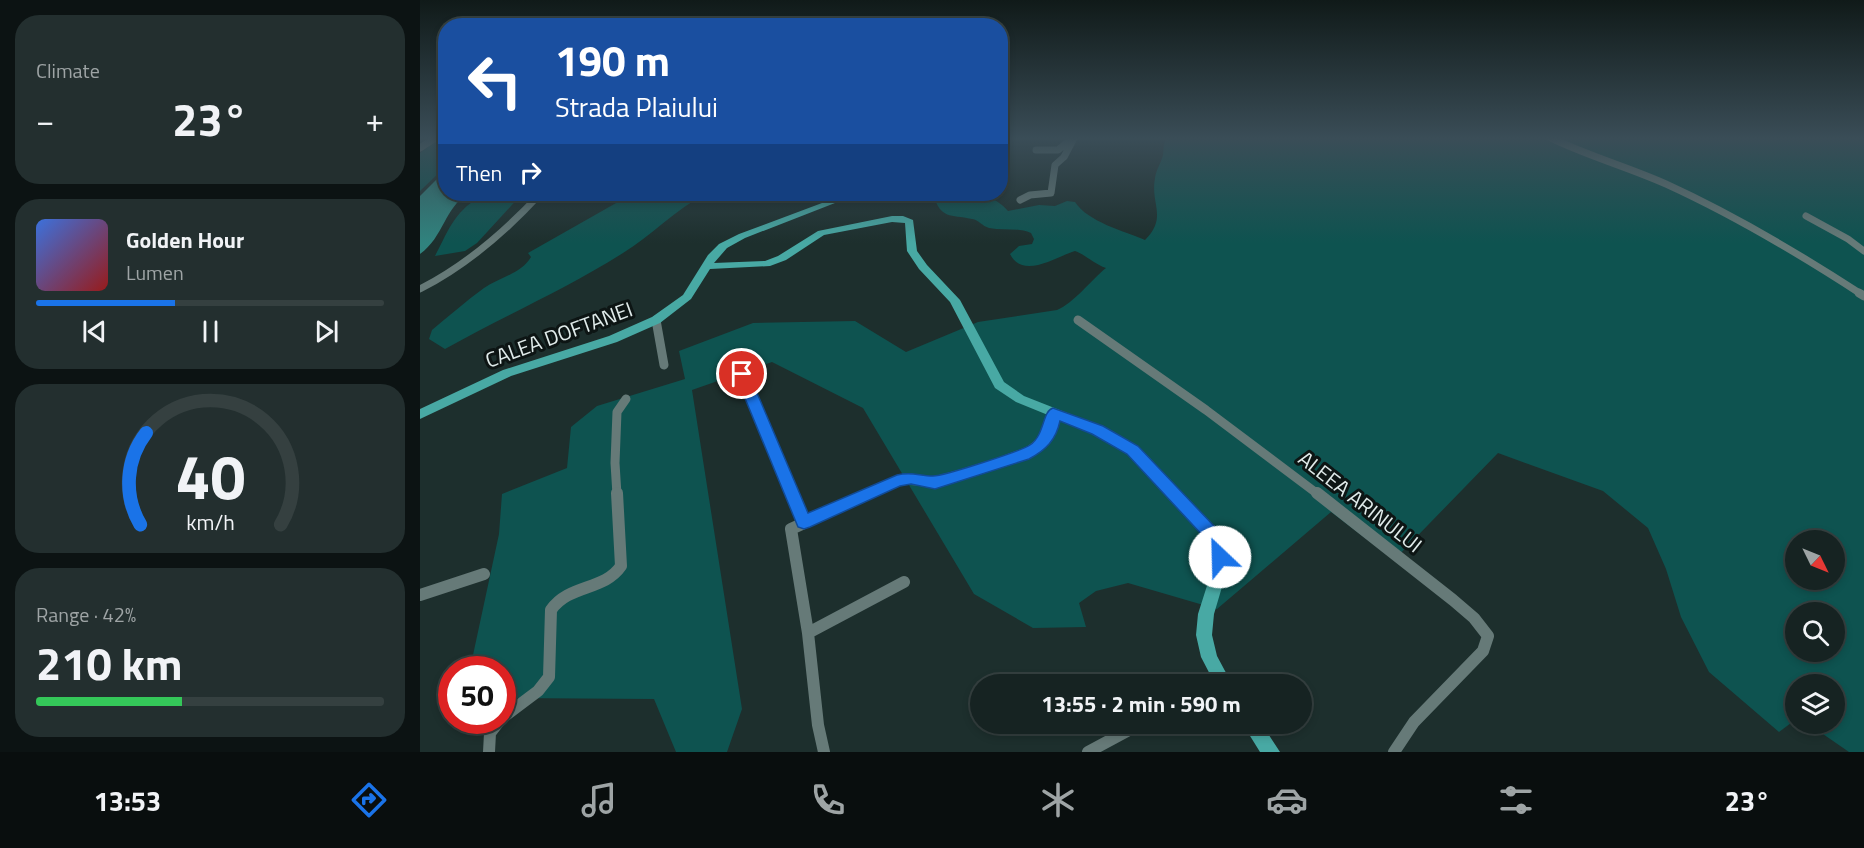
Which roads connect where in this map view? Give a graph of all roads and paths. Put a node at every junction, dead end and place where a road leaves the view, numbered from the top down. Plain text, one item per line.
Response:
1 (1054, 173) edge
2 (1641, 173) edge
3 (1020, 200) dead end
4 (533, 201) edge
5 (835, 201) edge
6 (1806, 216) dead end
7 (1864, 251) edge
8 (707, 266) junction
9 (420, 289) edge
10 (1864, 296) edge
11 (656, 320) junction
12 (1078, 320) dead end
13 (664, 365) dead end
14 (742, 374) dead end
15 (626, 399) dead end
16 (1053, 413) junction
17 (420, 414) edge
18 (804, 522) junction
19 (484, 574) dead end
20 (904, 582) dead end
21 (420, 595) edge
22 (808, 633) junction
23 (1216, 673) edge
24 (516, 708) edge
25 (490, 734) edge
26 (1122, 734) edge
27 (1259, 734) edge
28 (489, 752) edge
29 (824, 752) edge
30 (1088, 752) edge
31 (1271, 752) edge
32 (1394, 752) edge

1 - 3 street
2 - 10 street
4 - 9 street
5 - 8 main road, CALEA DOFTANEI
6 - 7 street
8 - 11 main road, CALEA DOFTANEI
8 - 16 main road
11 - 13 street
11 - 17 main road, CALEA DOFTANEI
12 - 32 street, ALEEA ARINULUI
14 - 18 street
15 - 24 street
16 - 18 street
16 - 23 main road
18 - 22 street
19 - 21 street
20 - 22 street
22 - 29 street
25 - 28 street
26 - 30 street
27 - 31 main road

